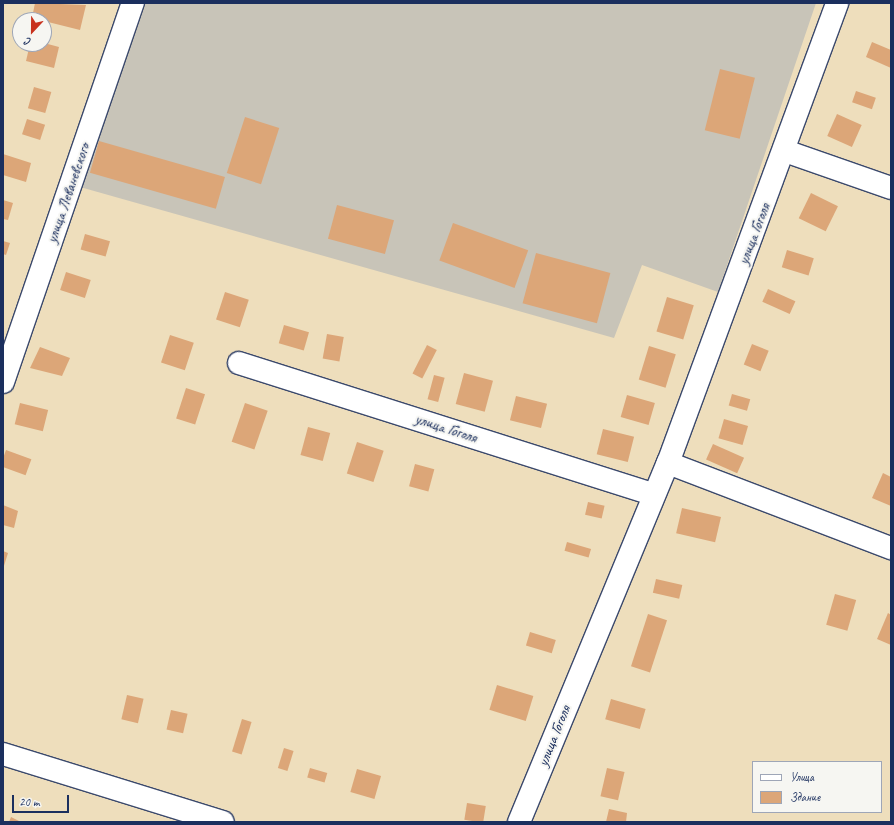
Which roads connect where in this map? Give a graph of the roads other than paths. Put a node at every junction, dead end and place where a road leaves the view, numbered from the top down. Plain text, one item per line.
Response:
1 (133, 3) edge
2 (837, 3) edge
3 (785, 151) junction
4 (891, 188) edge
5 (239, 363) dead end
6 (3, 382) edge
7 (668, 463) junction
8 (652, 494) junction
9 (891, 548) edge
10 (3, 754) edge
11 (223, 822) edge
12 (519, 822) edge

1 - 6 street, улица Леваневского
2 - 3 street, улица Гоголя
3 - 4 street
3 - 7 street, улица Гоголя
5 - 8 street, улица Гоголя
7 - 8 street, улица Гоголя
7 - 9 street
8 - 12 street, улица Гоголя
10 - 11 street

